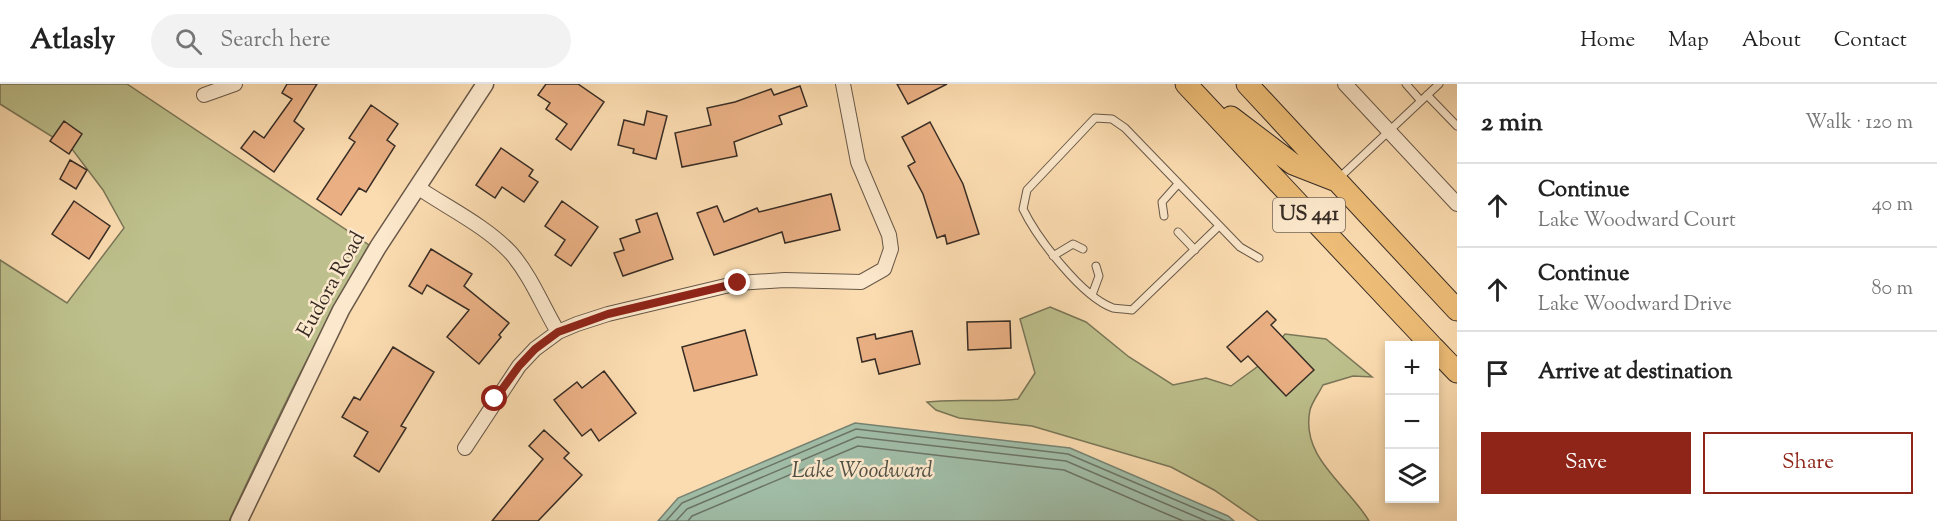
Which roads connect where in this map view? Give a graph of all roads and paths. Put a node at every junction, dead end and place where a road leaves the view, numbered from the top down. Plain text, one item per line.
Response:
1 (235, 84) edge
2 (485, 84) edge
3 (843, 84) edge
4 (1187, 84) edge
5 (1247, 84) edge
6 (1346, 84) edge
7 (1406, 84) edge
8 (1439, 84) edge
9 (204, 95) dead end
10 (1427, 95) junction
11 (1421, 101) junction
12 (1457, 126) edge
13 (1388, 130) junction
14 (1336, 181) junction
15 (1178, 184) junction
16 (417, 187) junction
17 (1457, 204) edge
18 (1164, 216) dead end
19 (1219, 226) junction
20 (1178, 232) dead end
21 (1083, 249) dead end
22 (1195, 250) junction
23 (1053, 255) junction
24 (1259, 258) dead end
25 (1096, 266) dead end
26 (1092, 295) junction
27 (1457, 310) edge
28 (558, 332) junction
29 (1427, 341) edge
30 (1439, 353) edge
31 (1457, 372) edge
32 (465, 448) dead end
33 (239, 521) edge

1 - 9 street
2 - 16 street, Eudora Road
3 - 28 street
4 - 14 main road
4 - 29 main road, US 441
5 - 14 main road, US 441
6 - 13 street
7 - 11 lane
8 - 10 lane
10 - 11 lane
10 - 12 lane
11 - 13 lane
13 - 14 lane
13 - 17 street
14 - 27 main road, US 441
15 - 18 lane
15 - 19 lane
15 - 23 lane
16 - 28 street
16 - 33 street, Eudora Road
19 - 22 lane
19 - 24 lane
20 - 22 lane
21 - 23 lane
22 - 26 lane
23 - 26 lane
25 - 26 lane
28 - 32 street
30 - 31 main road, US 441

